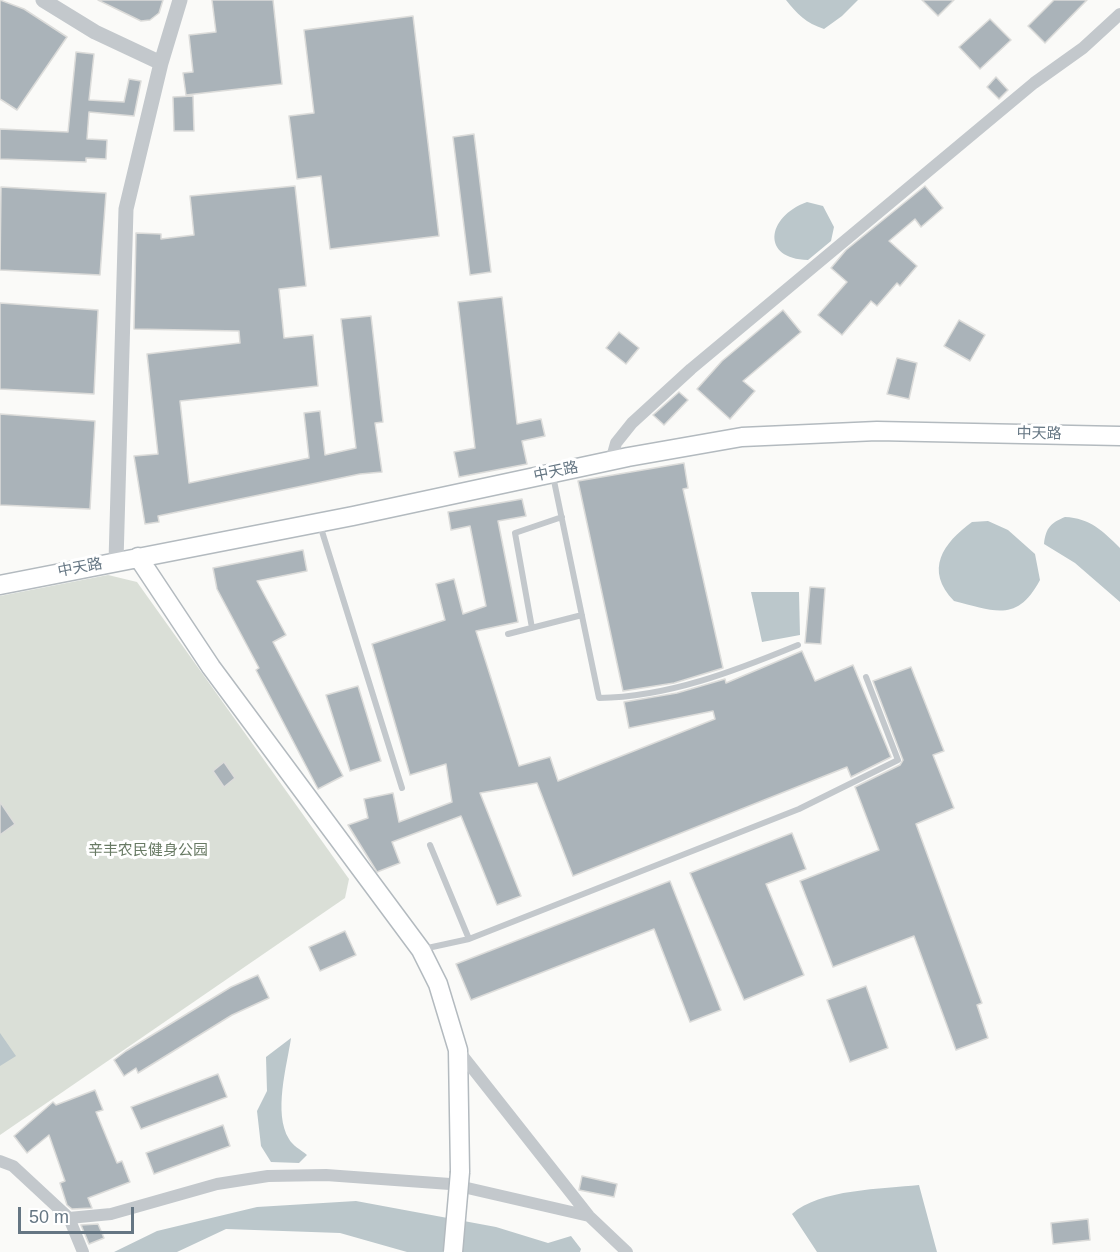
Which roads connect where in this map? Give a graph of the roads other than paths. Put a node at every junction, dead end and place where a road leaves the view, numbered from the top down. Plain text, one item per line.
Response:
1 (42, 0) edge
2 (180, 0) edge
3 (1120, 14) edge
4 (161, 63) junction
5 (1120, 436) edge
6 (611, 460) junction
7 (553, 473) junction
8 (561, 517) junction
9 (319, 522) junction
10 (138, 557) junction
11 (116, 561) junction
12 (0, 585) edge
13 (582, 615) junction
14 (532, 628) junction
15 (508, 634) dead end
16 (798, 645) dead end
17 (866, 677) dead end
18 (402, 789) dead end
19 (430, 845) dead end
20 (469, 939) junction
21 (421, 950) junction
22 (458, 1050) junction
23 (0, 1161) edge
24 (589, 1216) junction
25 (69, 1218) junction
26 (82, 1250) edge
27 (453, 1252) edge
28 (627, 1252) edge

1 - 4 street
2 - 4 street
3 - 6 street
4 - 11 street
5 - 6 main road, 中天路
6 - 7 main road, 中天路
7 - 8 lane
7 - 9 main road, 中天路
8 - 13 lane
8 - 14 lane
9 - 10 main road, 中天路
9 - 18 lane
10 - 11 main road, 中天路
10 - 21 main road
11 - 12 main road, 中天路
13 - 14 lane
13 - 16 lane
14 - 15 lane
17 - 20 lane
19 - 20 lane
20 - 21 lane
21 - 22 main road
22 - 24 street
22 - 27 main road, bridge
23 - 25 street
24 - 25 street
24 - 28 street
25 - 26 street

